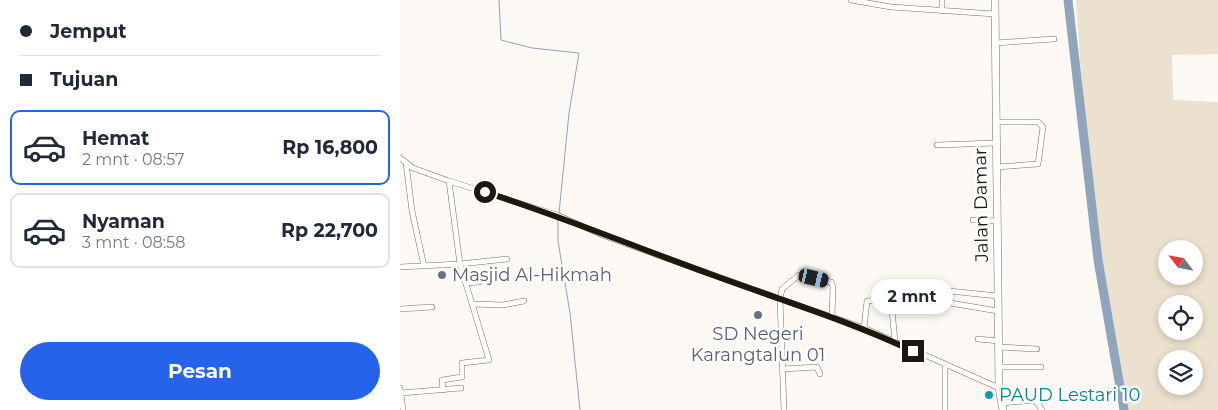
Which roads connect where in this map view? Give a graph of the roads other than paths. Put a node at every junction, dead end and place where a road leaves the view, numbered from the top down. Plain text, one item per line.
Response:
1 (851, 0) edge
2 (942, 0) edge
3 (995, 0) edge
4 (942, 11) junction
5 (995, 14) junction
6 (1054, 40) dead end
7 (995, 43) junction
8 (996, 122) junction
9 (995, 143) junction
10 (937, 145) dead end
11 (400, 158) edge
12 (406, 163) junction
13 (996, 167) junction
14 (449, 181) junction
15 (973, 220) dead end
16 (996, 221) junction
17 (507, 260) dead end
18 (460, 264) junction
19 (424, 266) junction
20 (400, 267) edge
21 (479, 282) dead end
22 (466, 284) junction
23 (930, 289) dead end
24 (950, 292) junction
25 (998, 296) junction
26 (780, 300) junction
27 (524, 301) dead end
28 (472, 304) junction
29 (432, 307) dead end
30 (400, 308) edge
31 (998, 311) junction
32 (832, 316) junction
33 (864, 328) junction
34 (978, 340) dead end
35 (895, 342) junction
36 (999, 344) junction
37 (1037, 349) dead end
38 (945, 365) junction
39 (999, 367) junction
40 (1041, 367) dead end
41 (783, 369) junction
42 (820, 374) dead end
43 (461, 388) dead end
44 (999, 388) junction
45 (442, 390) junction
46 (400, 391) edge
47 (1002, 407) edge
48 (403, 410) edge
49 (784, 410) edge
50 (945, 410) edge
51 (1042, 410) edge

1 - 4 street
2 - 4 street
3 - 5 street, Jalan Damar
4 - 5 street
5 - 7 street, Jalan Damar
6 - 7 street
7 - 8 street, Jalan Damar
8 - 9 street, Jalan Damar
8 - 13 street
9 - 10 street
9 - 13 street, Jalan Damar
11 - 12 street
12 - 14 street
12 - 19 street
13 - 16 street, Jalan Damar
14 - 18 street
14 - 26 street
15 - 16 street
16 - 25 street, Jalan Damar
17 - 18 street
18 - 19 street
18 - 22 street
19 - 20 street
21 - 22 street
22 - 28 street
23 - 24 street
24 - 25 street
24 - 31 street
25 - 31 street, Jalan Damar
26 - 32 street
26 - 32 street
26 - 41 street
27 - 28 street
28 - 45 street
29 - 30 street
31 - 36 street, Jalan Damar
32 - 33 street
33 - 35 street
33 - 35 street
34 - 36 street
35 - 38 street
36 - 37 street
36 - 39 street, Jalan Damar
38 - 44 street
38 - 50 street
39 - 40 street
39 - 44 street, Jalan Damar
41 - 42 street
41 - 49 street
43 - 45 street
44 - 47 street, Jalan Damar
45 - 46 street
46 - 48 street
47 - 51 street

